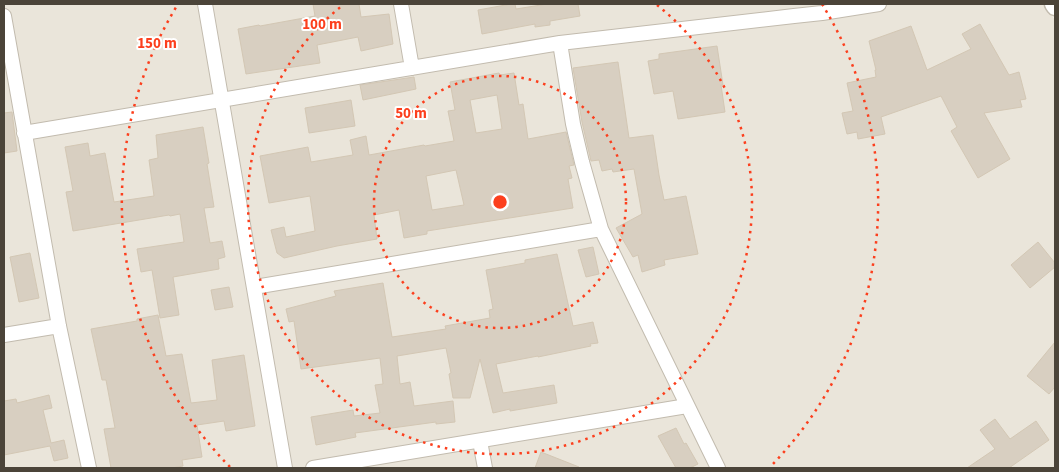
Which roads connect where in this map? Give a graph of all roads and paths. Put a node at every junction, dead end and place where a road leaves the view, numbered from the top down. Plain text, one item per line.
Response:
1 (205, 4) edge
2 (401, 4) edge
3 (879, 4) edge
4 (4, 16) edge
5 (560, 44) junction
6 (412, 68) junction
7 (222, 100) junction
8 (24, 133) junction
9 (601, 229) junction
10 (254, 287) junction
11 (59, 326) junction
12 (4, 335) edge
13 (687, 406) junction
14 (480, 440) junction
15 (89, 468) edge
16 (285, 468) edge
17 (313, 468) edge
18 (485, 468) edge
19 (718, 468) edge

1 - 7 street
2 - 6 street
3 - 5 street
4 - 8 street
5 - 6 street
5 - 9 street
6 - 7 street
7 - 8 street
7 - 10 street
8 - 11 street
9 - 10 street
9 - 13 street
10 - 16 street
11 - 12 street
11 - 15 street
13 - 14 street
13 - 19 street
14 - 17 street
14 - 18 street

